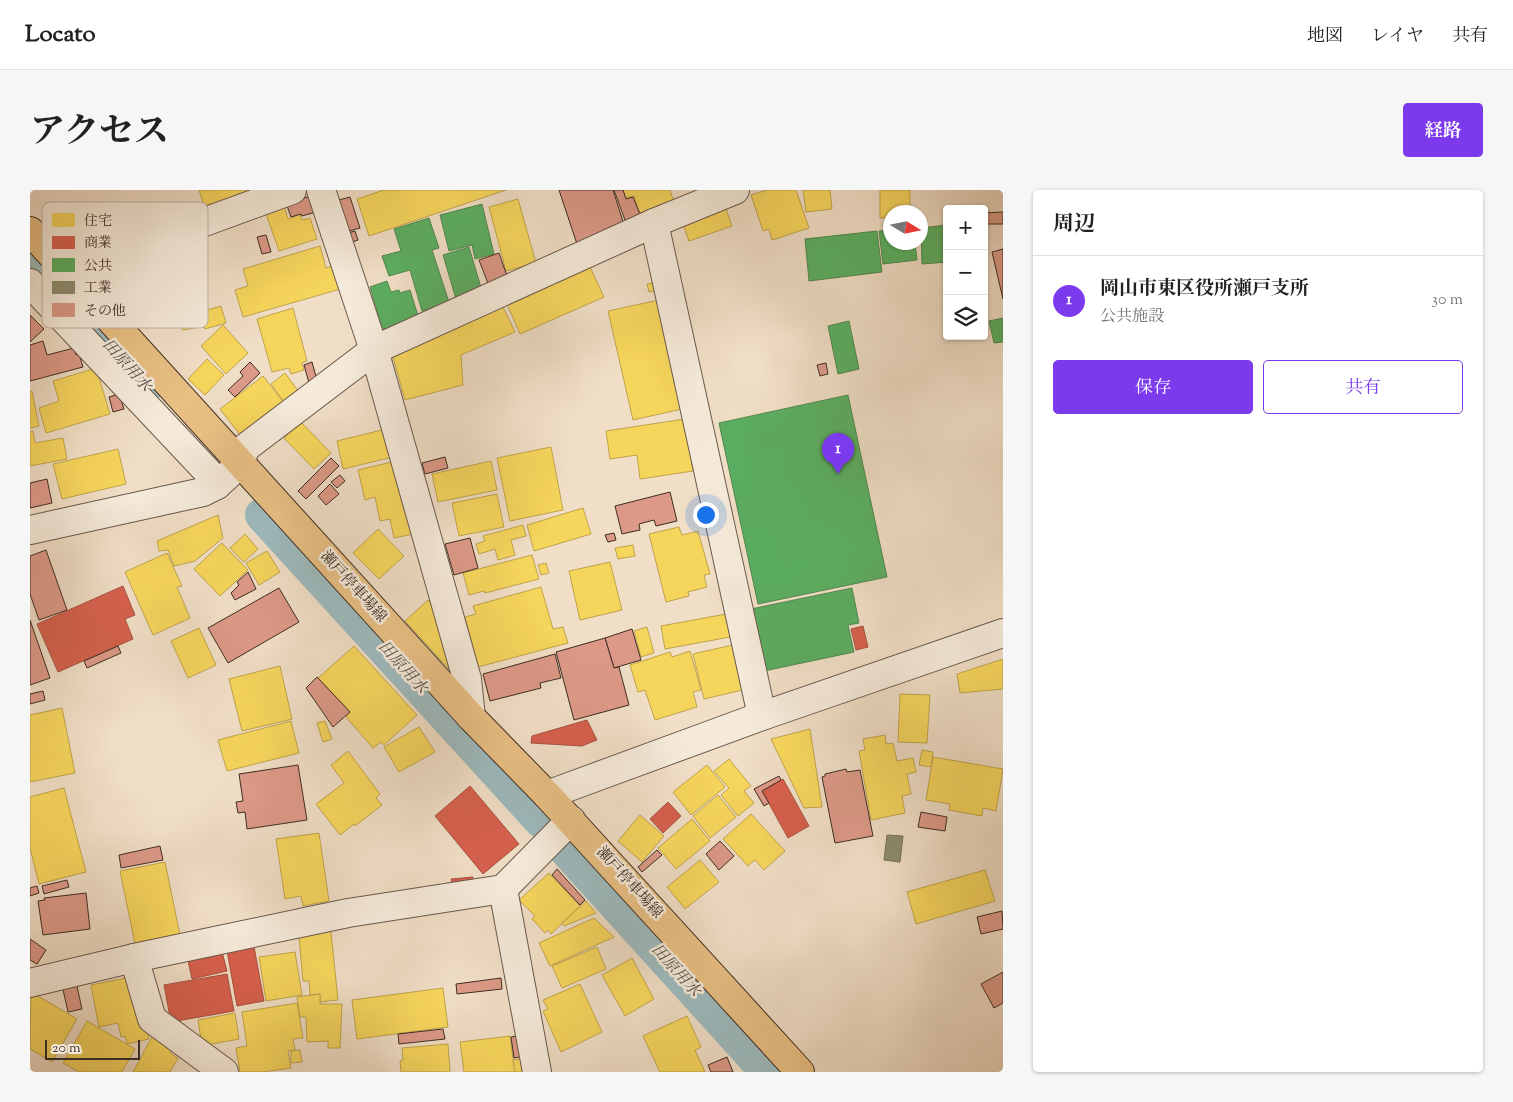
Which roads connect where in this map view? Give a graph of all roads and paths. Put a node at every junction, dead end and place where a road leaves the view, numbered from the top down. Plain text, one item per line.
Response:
1 (292, 190) edge
2 (321, 190) edge
3 (735, 190) edge
4 (208, 221) edge
5 (654, 223) junction
6 (32, 237) edge
7 (42, 248) edge
8 (30, 283) edge
9 (42, 296) edge
10 (72, 328) edge
11 (115, 328) edge
12 (374, 350) junction
13 (240, 464) junction
14 (217, 485) junction
15 (30, 530) edge
16 (1003, 633) edge
17 (762, 716) junction
18 (471, 717) junction
19 (547, 794) junction
20 (571, 820) junction
21 (503, 889) junction
22 (134, 958) junction
23 (30, 983) edge
24 (224, 1072) edge
25 (536, 1072) edge
26 (800, 1072) edge

1 - 4 street
2 - 12 street
3 - 5 street
5 - 12 street
5 - 17 street
6 - 7 main road, 瀬戸停車場線
8 - 9 street
10 - 14 street
11 - 13 main road, 瀬戸停車場線
12 - 13 street
12 - 18 street
13 - 14 street
13 - 18 main road, 瀬戸停車場線
14 - 15 street
16 - 17 street
17 - 19 street
18 - 19 main road, 瀬戸停車場線
19 - 20 main road, 瀬戸停車場線
20 - 21 street
20 - 26 main road, 瀬戸停車場線
21 - 22 street
21 - 25 street
22 - 23 street
22 - 24 street

